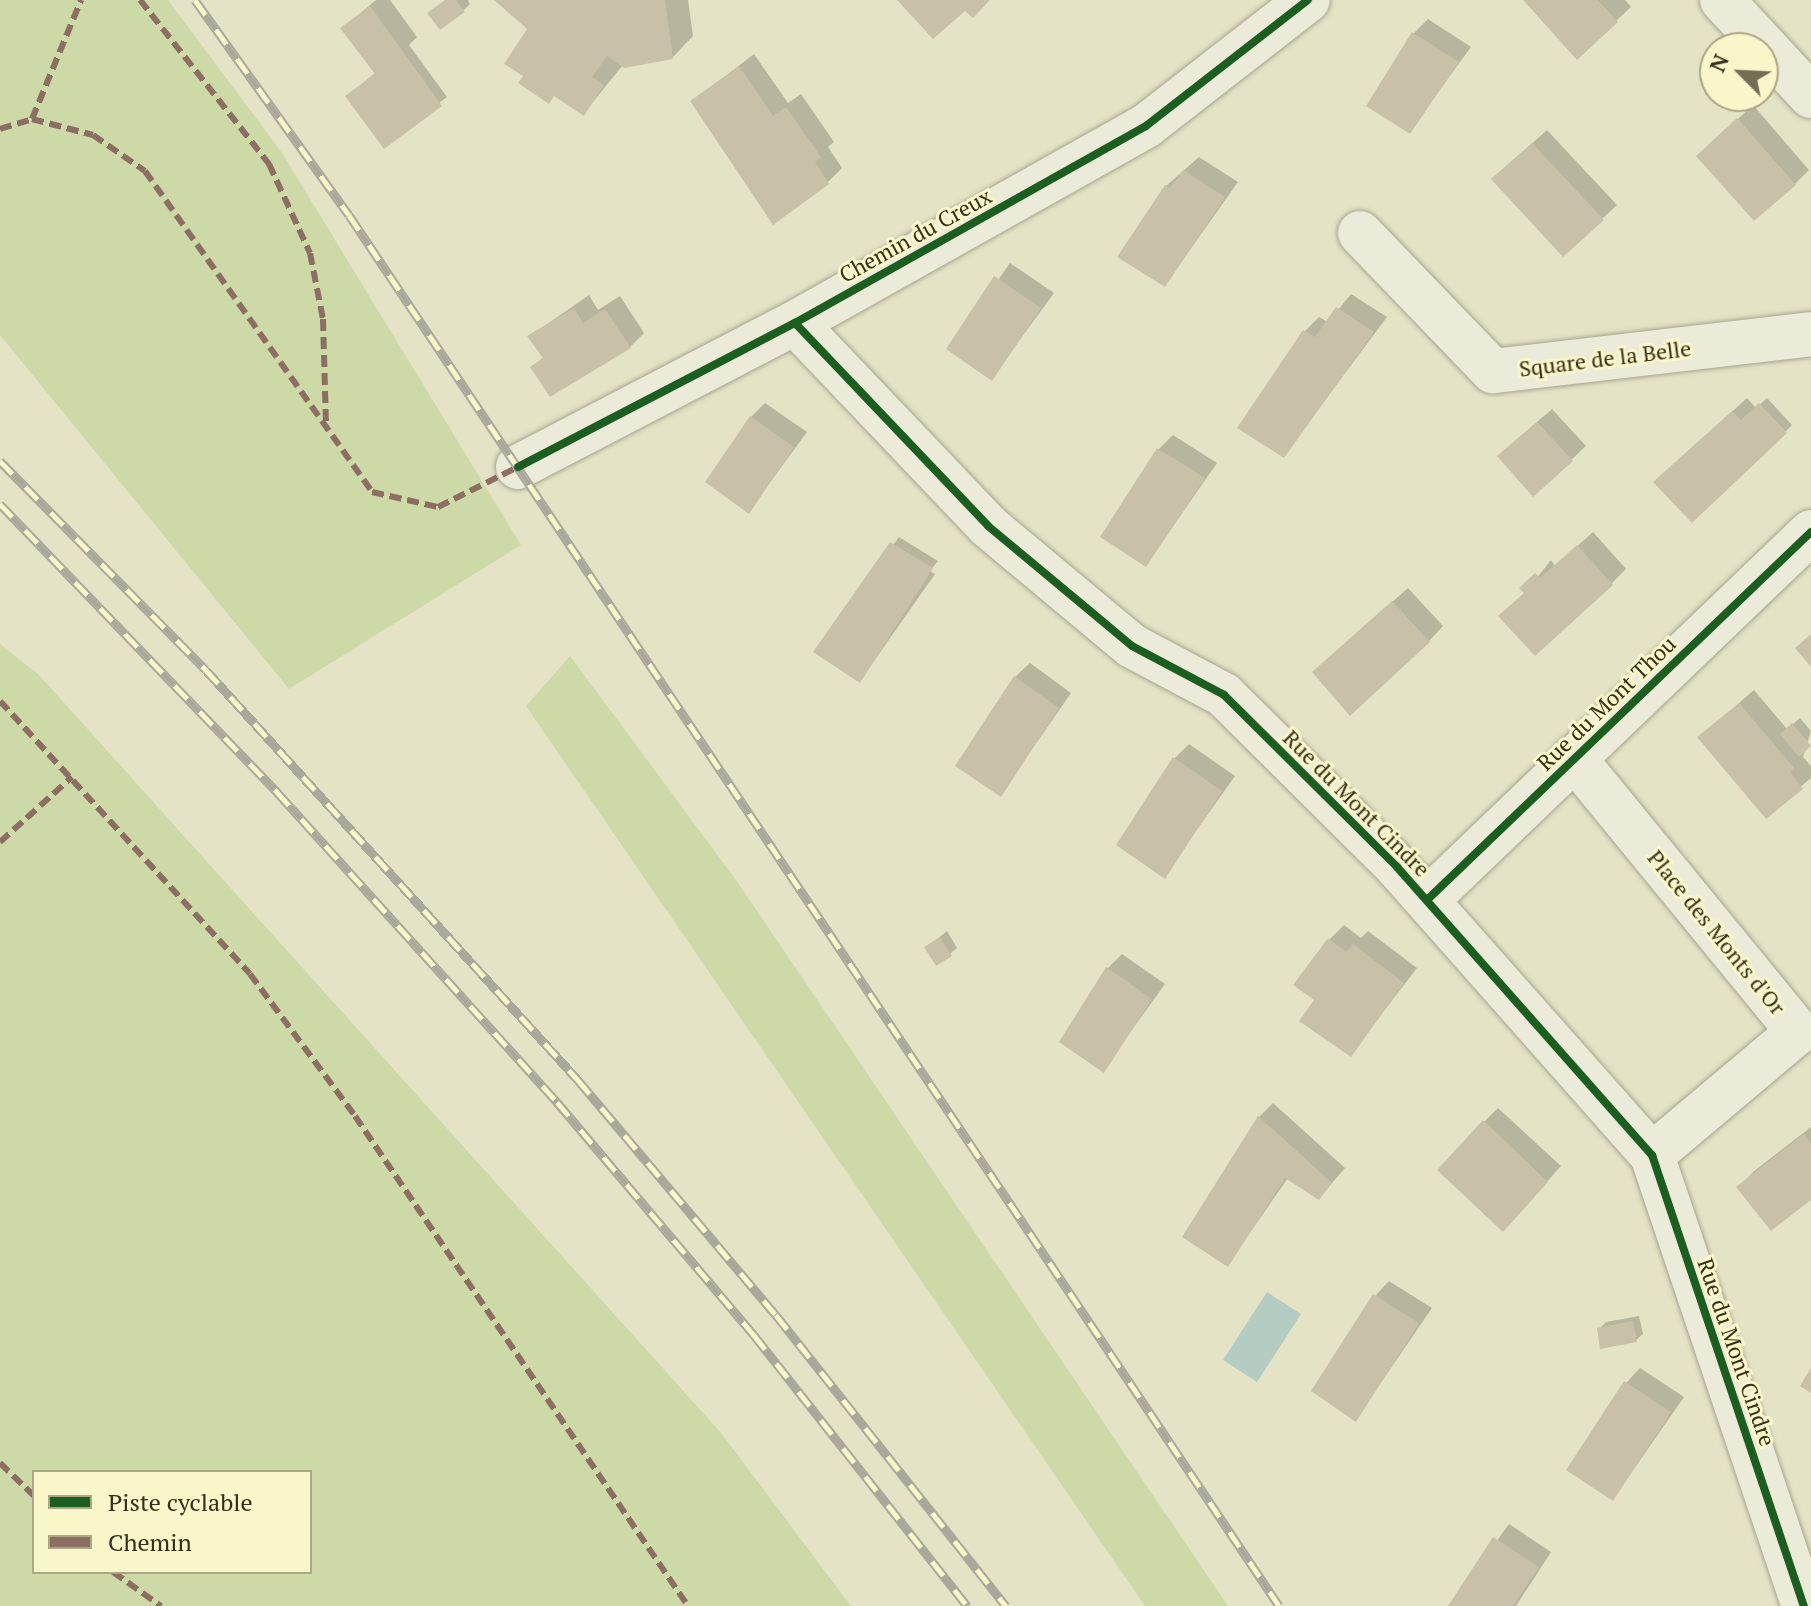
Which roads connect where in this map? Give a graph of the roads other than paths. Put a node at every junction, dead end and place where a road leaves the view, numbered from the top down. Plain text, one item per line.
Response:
1 (1308, 0) edge
2 (1722, 0) edge
3 (1811, 96) edge
4 (1360, 233) dead end
5 (795, 323) junction
6 (1811, 334) edge
7 (518, 467) dead end
8 (1811, 532) edge
9 (1574, 758) junction
10 (1427, 900) junction
11 (1805, 1039) edge
12 (1652, 1155) junction
13 (1804, 1606) edge

1 - 5 street, Chemin du Creux
2 - 3 street
4 - 6 street, Square de la Belle
5 - 7 street, Chemin du Creux
5 - 10 street, Rue du Mont Cindre
8 - 9 street, Rue du Mont Thou
9 - 10 street, Rue du Mont Thou
9 - 11 street, Place des Monts d'Or
10 - 12 street, Rue du Mont Cindre
11 - 12 street, Place des Monts d'Or
12 - 13 street, Rue du Mont Cindre

